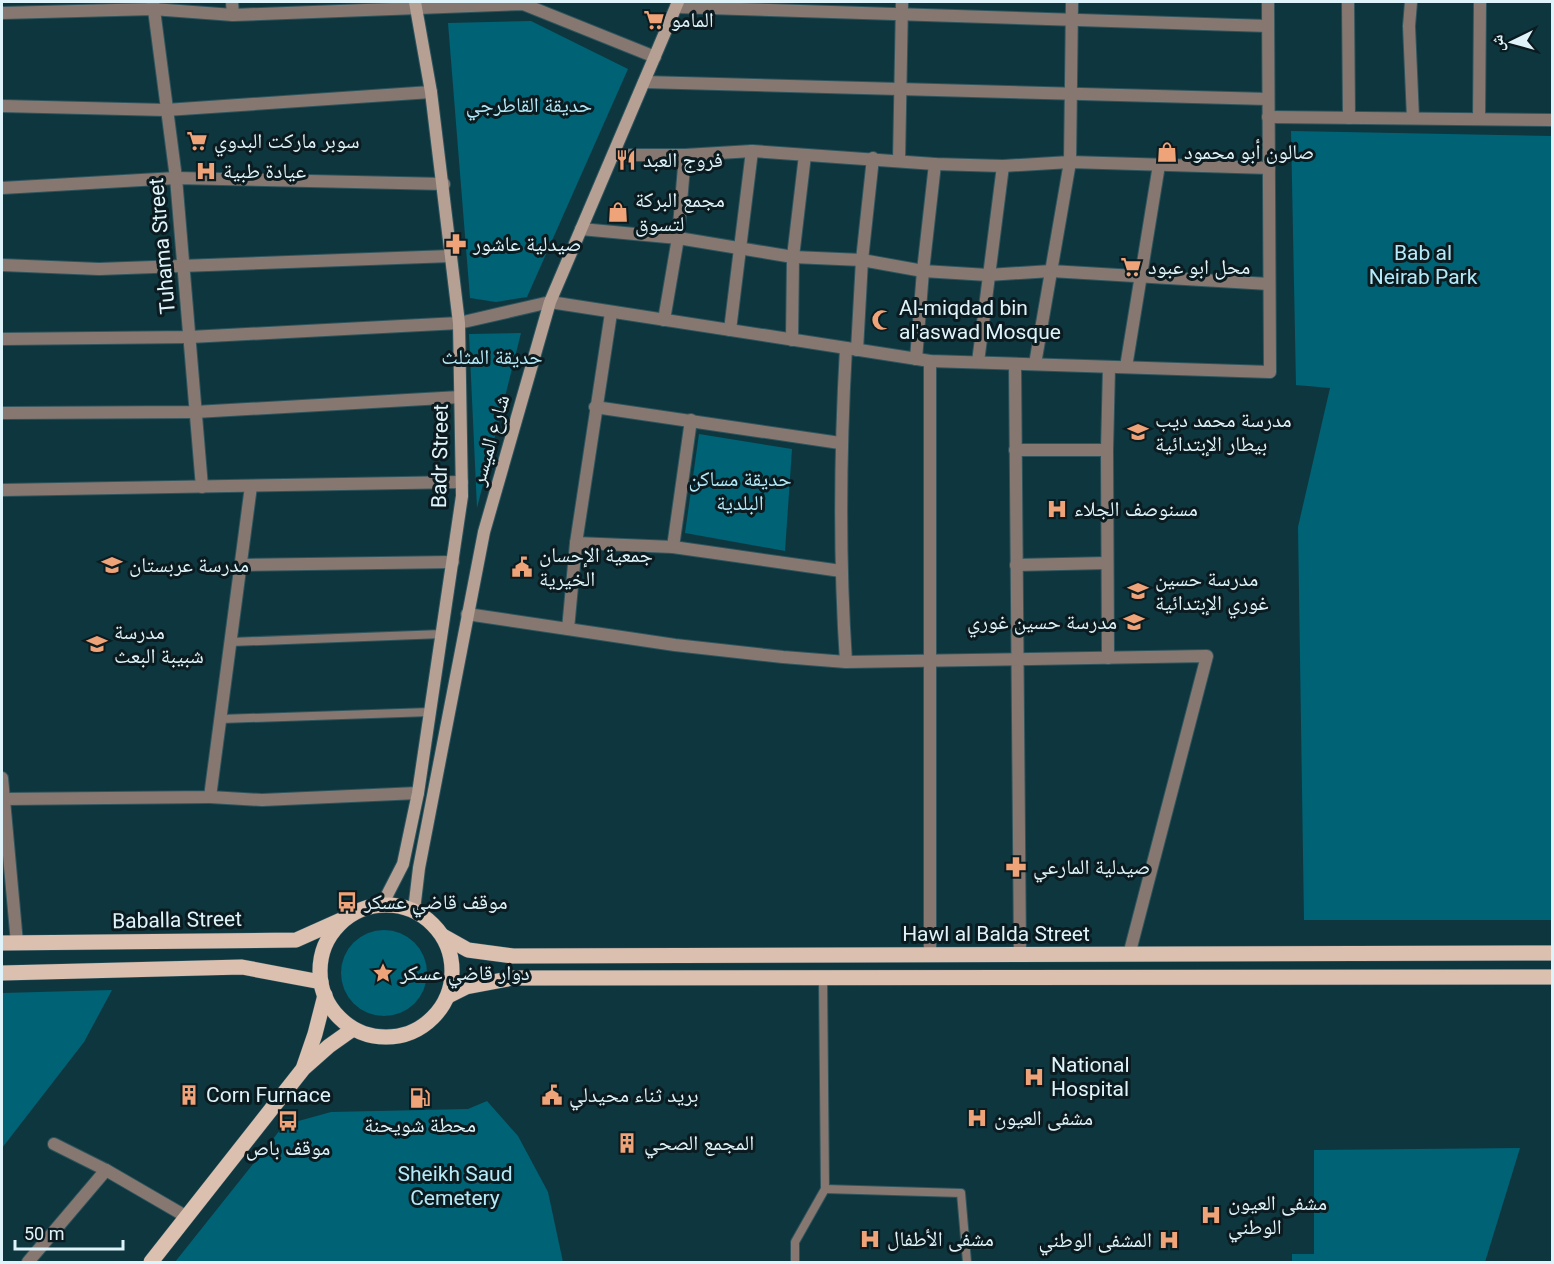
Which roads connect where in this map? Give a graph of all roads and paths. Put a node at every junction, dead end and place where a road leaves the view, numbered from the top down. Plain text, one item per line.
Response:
1 (232, 2) edge
2 (902, 2) edge
3 (1072, 2) edge
4 (1268, 2) edge
5 (1348, 2) edge
6 (1411, 2) edge
7 (1480, 2) edge
8 (523, 3) edge
9 (677, 4) edge
10 (153, 5) edge
11 (416, 5) edge
12 (82, 6) edge
13 (308, 7) edge
14 (5, 9) edge
15 (233, 15) junction
16 (903, 15) junction
17 (1072, 20) junction
18 (1268, 26) junction
19 (655, 57) junction
20 (644, 82) junction
21 (901, 90) junction
22 (431, 92) junction
23 (1071, 94) junction
24 (1268, 99) junction
25 (2, 106) edge
26 (166, 110) junction
27 (1268, 117) junction
28 (1349, 118) junction
29 (1413, 118) junction
30 (1479, 119) junction
31 (1552, 120) edge
32 (752, 151) junction
33 (614, 155) junction
34 (685, 155) junction
35 (805, 155) junction
36 (873, 158) junction
37 (899, 161) junction
38 (1070, 162) junction
39 (935, 164) junction
40 (1159, 165) junction
41 (1003, 166) junction
42 (1269, 168) junction
43 (176, 178) junction
44 (444, 184) junction
45 (2, 188) edge
46 (581, 229) junction
47 (678, 238) junction
48 (739, 248) junction
49 (451, 256) junction
50 (793, 257) junction
51 (862, 261) junction
52 (2, 265) edge
53 (183, 266) junction
54 (923, 271) junction
55 (1051, 271) junction
56 (988, 275) junction
57 (1141, 276) junction
58 (1269, 284) junction
59 (550, 302) junction
60 (611, 313) junction
61 (664, 320) junction
62 (459, 323) junction
63 (730, 330) junction
64 (190, 337) junction
65 (2, 339) edge
66 (792, 340) junction
67 (851, 349) junction
68 (916, 359) junction
69 (930, 361) junction
70 (978, 362) junction
71 (1015, 364) junction
72 (1035, 364) junction
73 (1109, 367) junction
74 (1126, 367) junction
75 (460, 396) junction
76 (595, 406) junction
77 (195, 412) junction
78 (2, 413) edge
79 (691, 420) junction
80 (840, 443) junction
81 (1015, 450) junction
82 (1107, 450) junction
83 (462, 482) junction
84 (251, 486) junction
85 (202, 487) junction
86 (2, 490) edge
87 (576, 543) junction
88 (673, 547) junction
89 (453, 562) junction
90 (1107, 563) junction
91 (1016, 565) junction
92 (242, 566) junction
93 (841, 571) junction
94 (467, 614) junction
95 (568, 629) junction
96 (442, 634) junction
97 (231, 642) junction
98 (1108, 658) junction
99 (1017, 660) junction
100 (930, 661) junction
101 (846, 662) junction
102 (430, 712) junction
103 (220, 719) junction
104 (2, 778) edge
105 (418, 793) junction
106 (210, 797) junction
107 (3, 799) junction
108 (3, 816) edge
109 (382, 904) junction
110 (414, 910) junction
111 (348, 916) junction
112 (443, 936) junction
113 (9, 943) edge
114 (1552, 954) edge
115 (930, 955) junction
116 (1020, 955) junction
117 (1129, 955) junction
118 (2, 973) edge
119 (1552, 977) edge
120 (823, 978) junction
121 (323, 988) junction
122 (448, 996) junction
123 (353, 1029) junction
124 (303, 1069) junction
125 (54, 1144) dead end
126 (106, 1170) junction
127 (825, 1189) junction
128 (187, 1217) junction
129 (28, 1263) edge
130 (151, 1263) edge
131 (795, 1263) edge
132 (967, 1263) edge

1 - 15 street
2 - 16 street
3 - 17 street
4 - 18 street
5 - 28 street
6 - 29 street
7 - 30 street
8 - 11 street
8 - 19 street
9 - 16 street
9 - 19 main road, شارع الميسر
10 - 12 street
10 - 15 street
10 - 26 street, Tuhama Street
11 - 13 street
11 - 22 main road, Badr Street
12 - 14 street
13 - 15 street
16 - 17 street
16 - 21 street
17 - 18 street
17 - 23 street
18 - 24 street
19 - 20 main road, شارع الميسر
20 - 21 street
20 - 33 main road, شارع الميسر
21 - 23 street
21 - 37 street
22 - 26 street
22 - 44 main road, Badr Street
23 - 24 street
23 - 38 street
24 - 27 street
25 - 26 street
26 - 43 street, Tuhama Street
27 - 28 street
27 - 42 street
28 - 29 street
29 - 30 street
30 - 31 street
32 - 34 street
32 - 35 street
32 - 48 street
33 - 34 street
33 - 46 main road, شارع الميسر
34 - 47 street
35 - 36 street
35 - 50 street
36 - 37 street
36 - 51 street
37 - 39 street
38 - 40 street
38 - 41 street
38 - 55 street
39 - 41 street
39 - 54 street
40 - 42 street
40 - 57 street
41 - 56 street
42 - 58 street
43 - 44 street
43 - 45 street
43 - 53 street, Tuhama Street
44 - 49 main road, Badr Street
46 - 47 street
46 - 59 main road, شارع الميسر
47 - 48 street
47 - 61 street
48 - 50 street
48 - 63 street
49 - 53 street
49 - 62 main road, Badr Street
50 - 51 street
50 - 66 street
51 - 54 street
51 - 67 street
52 - 53 street
53 - 64 street, Tuhama Street
54 - 56 street
54 - 68 street
55 - 56 street
55 - 57 street
55 - 72 street
56 - 70 street
57 - 58 street
57 - 74 street
58 - 74 street
59 - 60 street
59 - 62 street
59 - 94 main road, شارع الميسر
60 - 61 street
60 - 76 street
61 - 63 street
62 - 64 street
62 - 75 main road, Badr Street
63 - 66 street
64 - 65 street
64 - 77 street, Tuhama Street
66 - 67 street
67 - 68 street
67 - 80 street
68 - 69 street
69 - 70 street
69 - 100 street
70 - 71 street
71 - 72 street
71 - 81 street
72 - 73 street
73 - 74 street
73 - 82 street
75 - 77 street
75 - 83 main road, Badr Street
76 - 79 street
76 - 87 street
77 - 78 street
77 - 85 street, Tuhama Street
79 - 80 street
79 - 88 street
80 - 93 street
81 - 82 street
81 - 91 street
82 - 90 street
83 - 84 street
83 - 89 main road, Badr Street
84 - 85 street
84 - 92 street
85 - 86 street
87 - 88 street
87 - 95 street
88 - 93 street
89 - 92 street
89 - 96 main road, Badr Street
90 - 91 street
90 - 98 street
91 - 99 street
92 - 97 street
93 - 101 street
94 - 95 street
94 - 110 main road, شارع الميسر
95 - 101 street
96 - 97 lane
96 - 102 main road, Badr Street
97 - 103 street
98 - 99 street
98 - 117 street
99 - 100 street
99 - 116 street
100 - 101 street
100 - 115 street
102 - 103 lane
102 - 105 main road, Badr Street
103 - 106 street
104 - 107 street
105 - 106 street
105 - 109 main road, Badr Street
106 - 107 street
107 - 108 street
108 - 113 street
109 - 110 main road
109 - 111 main road
110 - 112 main road
111 - 113 main road, Baballa Street
111 - 121 main road
112 - 115 main road, Hawl al Balda Street
112 - 122 main road
114 - 117 main road, Hawl al Balda Street
115 - 116 main road, Hawl al Balda Street
116 - 117 main road, Hawl al Balda Street
118 - 121 main road
119 - 120 main road, Hawl al Balda Street
120 - 122 main road, Hawl al Balda Street
120 - 127 lane
121 - 123 main road
121 - 124 main road
122 - 123 main road
123 - 124 main road
124 - 128 main road
125 - 126 street
126 - 128 street
126 - 129 street
127 - 131 lane
127 - 132 lane
128 - 130 main road

